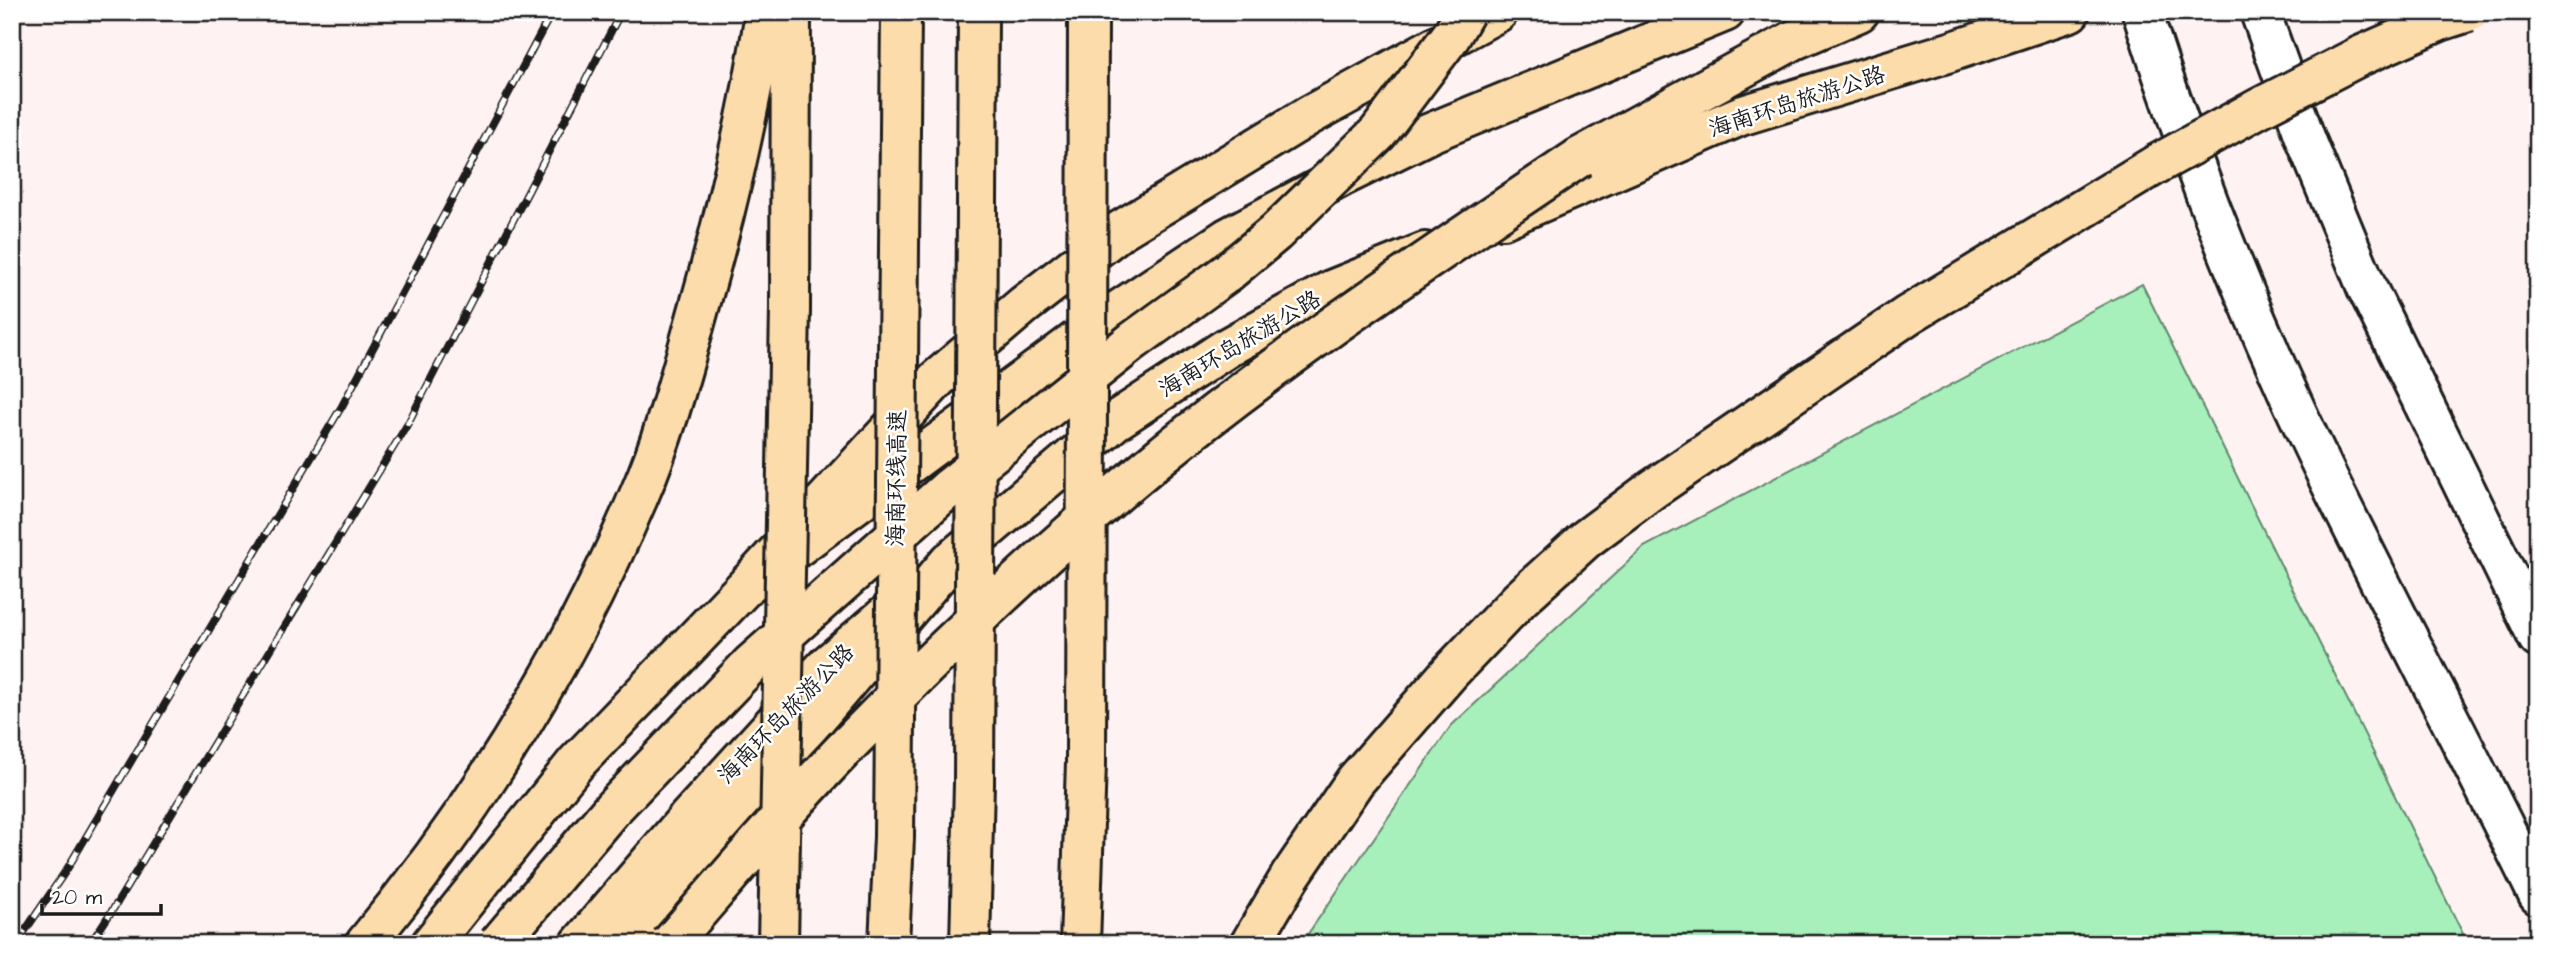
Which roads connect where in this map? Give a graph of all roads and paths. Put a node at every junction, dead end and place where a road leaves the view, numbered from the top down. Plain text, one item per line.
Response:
1 (765, 12) edge
2 (791, 12) edge
3 (901, 12) edge
4 (978, 12) edge
5 (1088, 12) edge
6 (1465, 12) edge
7 (1498, 12) edge
8 (1725, 12) edge
9 (1859, 12) edge
10 (2070, 12) edge
11 (2142, 12) edge
12 (2260, 12) edge
13 (2468, 12) edge
14 (950, 561) junction
15 (749, 583) junction
16 (2538, 638) edge
17 (2538, 895) edge
18 (365, 944) edge
19 (431, 944) edge
20 (498, 944) edge
21 (580, 944) edge
22 (624, 944) edge
23 (670, 944) edge
24 (778, 944) edge
25 (889, 944) edge
26 (970, 944) edge
27 (1080, 944) edge
28 (1250, 944) edge

1 - 18 highway
2 - 24 highway, bridge
3 - 25 highway, 海南环线高速, bridge
4 - 26 highway, bridge
5 - 27 highway, bridge
6 - 20 highway, bridge
7 - 15 highway
8 - 15 highway
9 - 23 highway, bridge
10 - 14 highway, 海南环岛旅游公路
11 - 17 main road
12 - 16 main road
13 - 28 highway, bridge
14 - 21 highway, 海南环岛旅游公路
14 - 22 highway
15 - 19 highway

